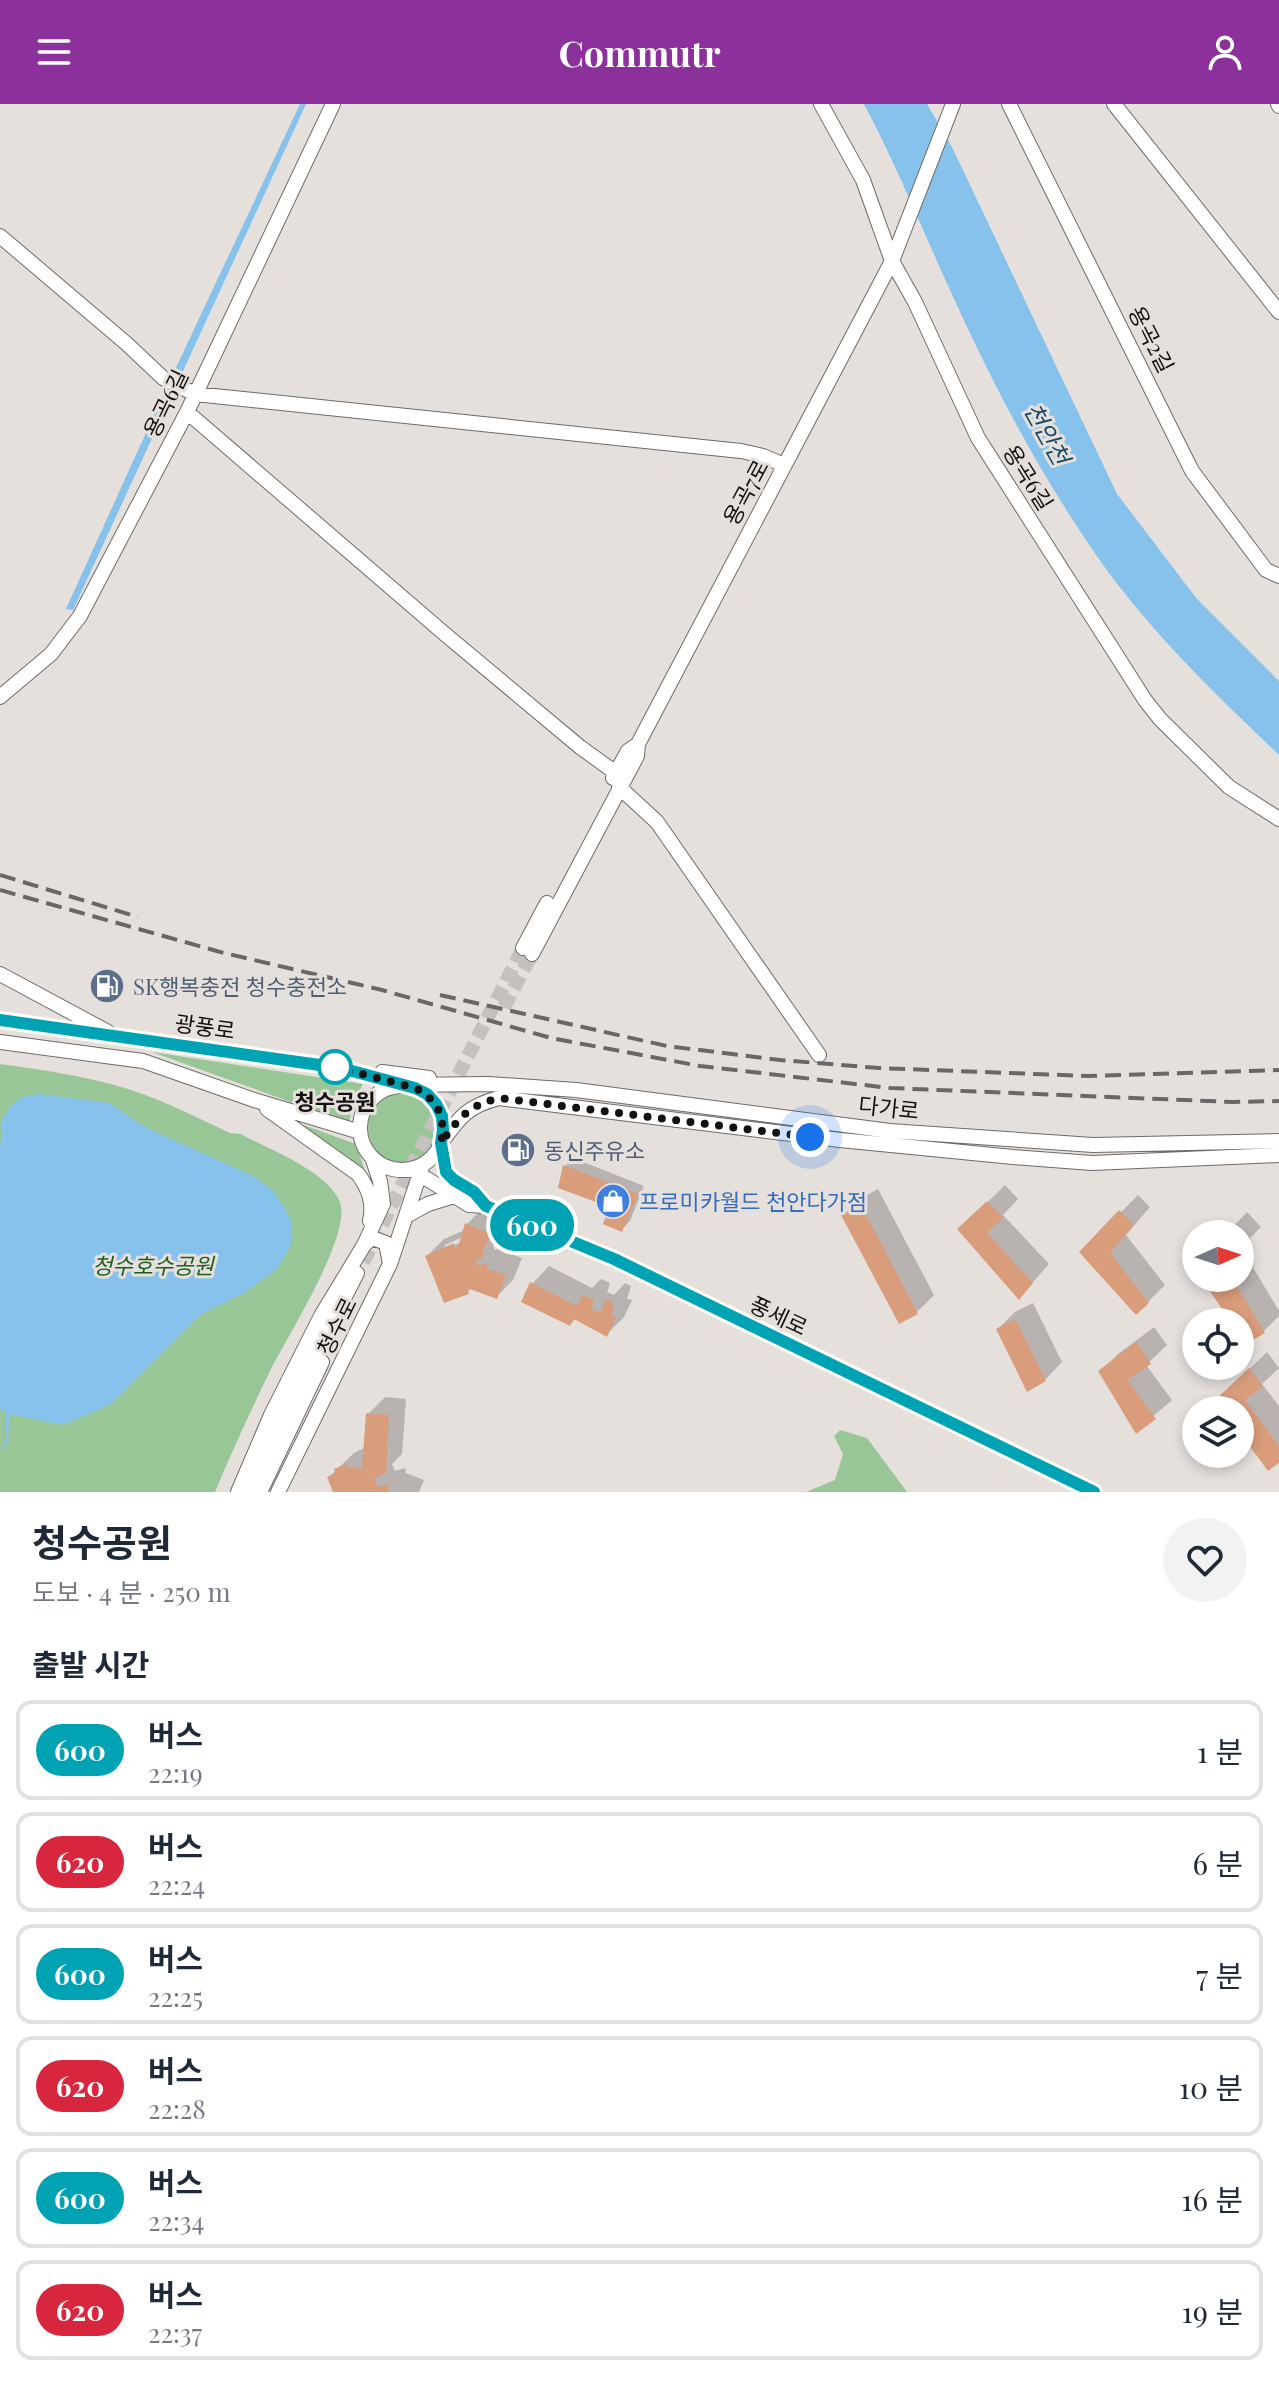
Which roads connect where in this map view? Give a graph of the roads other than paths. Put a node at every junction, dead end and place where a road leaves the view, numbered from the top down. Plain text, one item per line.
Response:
1 (333, 104) edge
2 (821, 104) edge
3 (953, 104) edge
4 (1009, 104) edge
5 (1114, 104) edge
6 (0, 236) edge
7 (892, 261) junction
8 (1279, 312) edge
9 (190, 391) junction
10 (187, 412) junction
11 (784, 465) junction
12 (1279, 576) edge
13 (0, 697) edge
14 (618, 780) junction
15 (1279, 819) edge
16 (528, 951) tunnel mouth
17 (0, 974) edge
18 (0, 1020) edge
19 (115, 1036) junction
20 (0, 1042) edge
21 (819, 1055) dead end
22 (341, 1068) junction
23 (489, 1084) junction
24 (401, 1085) junction
25 (254, 1100) junction
26 (360, 1132) junction
27 (1279, 1141) edge
28 (441, 1143) junction
29 (1279, 1155) edge
30 (372, 1157) junction
31 (418, 1169) junction
32 (454, 1196) junction
33 (486, 1206) junction
34 (408, 1215) junction
35 (364, 1245) junction
36 (390, 1264) junction
37 (238, 1492) edge
38 (250, 1492) edge
39 (260, 1492) edge
40 (278, 1492) edge
41 (1094, 1492) edge

1 - 9 street, 용곡6길
2 - 7 street, 용곡6길
3 - 7 street, 용곡7로
4 - 12 street, 용곡2길
5 - 8 street
6 - 9 street
7 - 11 street, 용곡7로
7 - 15 street, 용곡6길
9 - 10 street, 용곡6길
9 - 11 street
10 - 13 street, 용곡6길
10 - 14 street
11 - 14 street, 용곡7로
14 - 16 street, 용곡7로
14 - 21 street
17 - 19 street
18 - 19 street, 광풍로
19 - 22 street, 광풍로
20 - 25 street
22 - 23 street
22 - 24 street, 광풍로
23 - 24 street, 다가로
23 - 27 street, 다가로
24 - 26 street
24 - 28 street
25 - 26 street
25 - 35 street
26 - 30 street
28 - 29 street, 다가로
28 - 31 street
28 - 33 street, 풍세로
30 - 31 street
30 - 35 street
31 - 32 street, 풍세로
31 - 34 street, 청수로
32 - 33 street, 풍세로
32 - 34 street
33 - 41 street, 풍세로
34 - 36 street, 청수로
35 - 36 street
35 - 37 street, 청수로
36 - 40 street, 청수로
38 - 39 street

